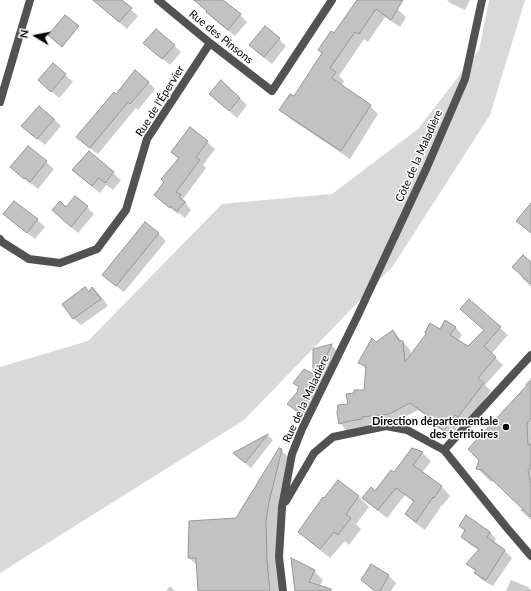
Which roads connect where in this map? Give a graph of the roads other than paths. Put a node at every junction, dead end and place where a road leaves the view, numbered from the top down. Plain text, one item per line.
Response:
1 (30, 0) edge
2 (158, 0) edge
3 (332, 0) edge
4 (482, 0) edge
5 (210, 44) junction
6 (0, 102) edge
7 (0, 238) edge
8 (358, 315) joint
9 (531, 355) edge
10 (444, 450) junction
11 (282, 507) junction
12 (531, 556) edge
13 (283, 591) edge

1 - 6 street
2 - 5 street, Rue des Pinsons
3 - 5 street, Rue des Pinsons
4 - 8 street, Côte de la Maladière
5 - 7 street, Rue de l'Épervier
8 - 11 street, Rue de la Maladière
9 - 10 street
10 - 11 street
10 - 12 street
11 - 13 street, Rue de la Maladière

